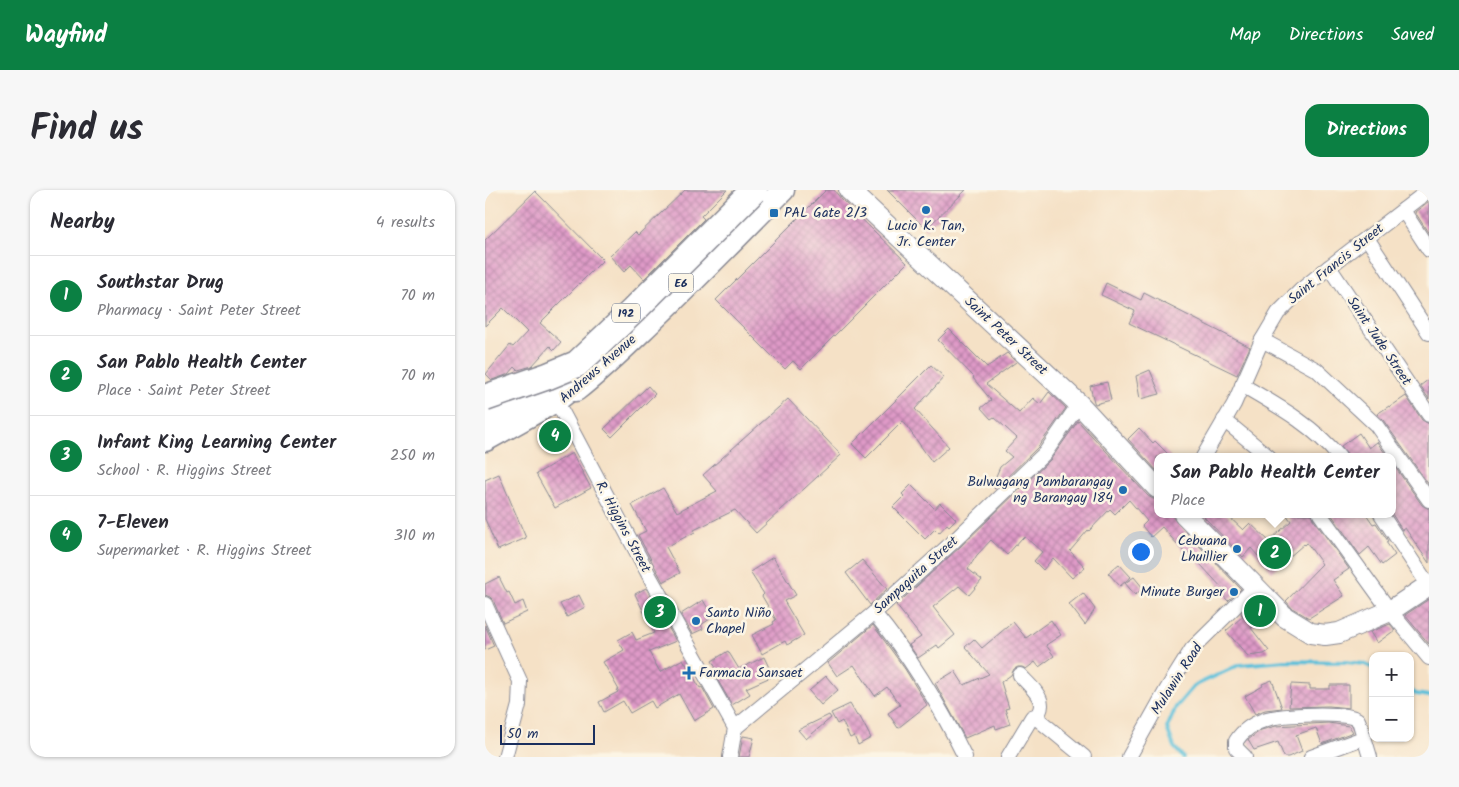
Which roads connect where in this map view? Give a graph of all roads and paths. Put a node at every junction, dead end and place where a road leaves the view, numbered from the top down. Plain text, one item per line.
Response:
1 (752, 190) edge
2 (771, 190) edge
3 (783, 190) edge
4 (849, 190) edge
5 (1429, 190) edge
6 (1403, 210) junction
7 (1367, 238) junction
8 (1429, 250) edge
9 (1329, 267) junction
10 (668, 275) junction
11 (684, 290) junction
12 (1429, 333) edge
13 (1262, 340) junction
14 (577, 364) junction
15 (1242, 385) junction
16 (485, 398) edge
17 (558, 404) junction
18 (1079, 404) junction
19 (1429, 415) edge
20 (485, 416) edge
21 (1224, 420) junction
22 (485, 422) edge
23 (485, 438) edge
24 (485, 444) edge
25 (1205, 453) edge
26 (1264, 453) edge
27 (1336, 453) edge
28 (1396, 453) edge
29 (1396, 453) edge
30 (1154, 485) edge
31 (1429, 500) edge
32 (1188, 518) edge
33 (1323, 518) edge
34 (1384, 518) edge
35 (1429, 586) edge
36 (1255, 587) junction
37 (485, 604) edge
38 (1389, 611) junction
39 (874, 612) junction
40 (1429, 658) edge
41 (1021, 675) dead end
42 (1038, 715) junction
43 (735, 728) junction
44 (1363, 738) junction
45 (505, 757) edge
46 (730, 757) edge
47 (965, 757) edge
48 (1008, 757) edge
49 (1084, 757) edge
50 (1129, 757) edge
51 (1245, 757) edge
52 (1311, 757) edge
53 (1370, 757) edge

1 - 10 main road, Andrews Avenue / 192
1 - 14 highway, E6, bridge
2 - 23 highway, E6
3 - 11 main road, Andrews Avenue / 192
4 - 18 street, Saint Peter Street
5 - 6 street, Saint Francis Street
6 - 7 street, Saint Francis Street
6 - 8 street
7 - 9 street, Saint Francis Street
7 - 12 street
9 - 13 street, Saint Francis Street
9 - 19 street, Saint Jude Street
10 - 11 main road
10 - 20 main road, Andrews Avenue / 192
11 - 17 main road, Andrews Avenue / 192
13 - 15 street, Saint Francis Street
13 - 28 street
14 - 16 highway, bridge
14 - 22 highway, E6, bridge
15 - 21 street, Saint Francis Street
15 - 27 street
17 - 24 main road, Andrews Avenue / 192
17 - 43 street, R. Higgins Street
18 - 30 street, Saint Peter Street
18 - 39 street, Sampaguita Street
21 - 25 street, Saint Francis Street
21 - 26 street
29 - 31 street
32 - 36 street
33 - 38 street
34 - 35 street
35 - 38 street
36 - 38 street
36 - 50 street, Mulawin Road
37 - 45 street
38 - 40 street
39 - 43 street, Sampaguita Street
39 - 47 street
41 - 42 street
42 - 48 street
42 - 49 street
43 - 46 street
44 - 51 street
44 - 52 street
44 - 53 street

